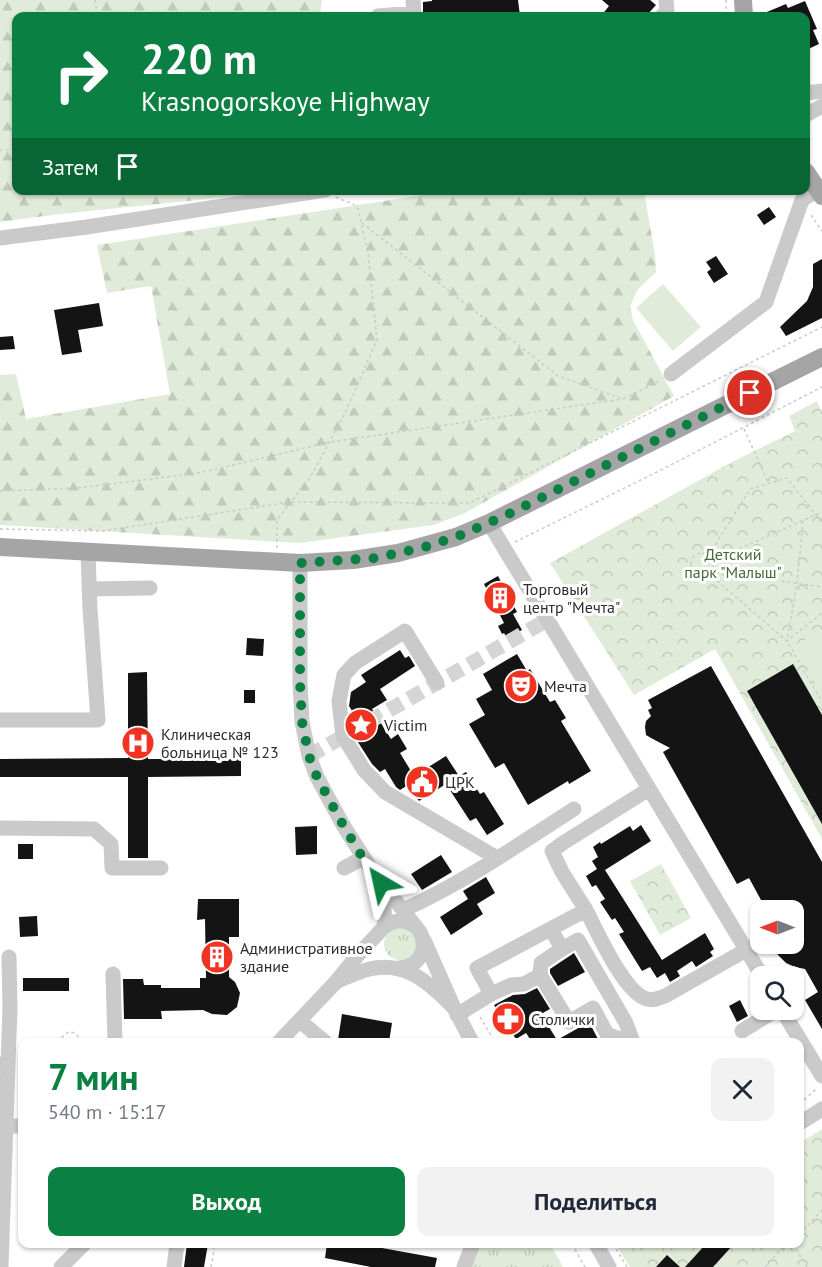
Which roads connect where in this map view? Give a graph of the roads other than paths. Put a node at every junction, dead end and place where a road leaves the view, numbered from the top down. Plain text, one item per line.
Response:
1 (810, 178) edge
2 (820, 193) edge
3 (323, 195) edge
4 (0, 238) edge
5 (822, 357) edge
6 (671, 374) road end
7 (489, 523) junction
8 (0, 547) edge
9 (88, 552) junction
10 (300, 563) junction
11 (150, 588) dead end
12 (89, 589) junction
13 (437, 683) dead end
14 (0, 720) edge
15 (649, 789) junction
16 (574, 809) dead end
17 (0, 828) edge
18 (497, 858) junction
19 (367, 864) junction
20 (161, 868) dead end
21 (344, 868) dead end
22 (403, 910) junction
23 (586, 910) junction
24 (383, 928) junction
25 (551, 929) junction
26 (420, 932) junction
27 (562, 949) junction
28 (746, 950) junction
29 (9, 957) dead end
30 (756, 966) edge
31 (395, 967) junction
32 (113, 974) dead end
33 (540, 975) junction
34 (335, 983) junction
35 (491, 994) junction
36 (455, 1011) junction
37 (761, 1020) edge
38 (788, 1020) edge
39 (300, 1021) junction
40 (742, 1032) dead end
41 (115, 1038) edge
42 (283, 1038) edge
43 (320, 1038) edge
44 (470, 1038) edge
45 (619, 1038) edge
46 (630, 1038) edge
47 (799, 1038) edge
48 (804, 1047) edge
49 (4, 1064) edge
50 (821, 1075) edge
51 (822, 1109) edge
52 (804, 1120) edge
53 (4, 1122) edge
54 (2, 1162) edge
55 (2, 1194) edge
56 (80, 1248) edge
57 (176, 1248) edge
58 (471, 1248) edge
59 (598, 1248) edge
60 (1, 1267) edge
61 (61, 1267) edge
62 (174, 1267) edge
63 (464, 1267) edge
64 (609, 1267) edge

1 - 2 main road
2 - 6 street
3 - 4 street
5 - 7 main road
7 - 10 main road
7 - 15 street
8 - 9 main road
9 - 10 main road
9 - 12 street
10 - 19 street
11 - 12 street
12 - 14 street
13 - 18 street
15 - 23 street
15 - 28 street
16 - 18 street
17 - 20 street
18 - 22 street
19 - 21 street
19 - 22 street
19 - 24 street
22 - 26 street
23 - 25 street
23 - 28 street
24 - 26 street
24 - 31 street
24 - 34 street
25 - 27 street
25 - 35 street
26 - 31 street
26 - 36 street
27 - 33 street
27 - 46 street
28 - 30 street
29 - 49 street
31 - 34 street
31 - 36 street
32 - 41 street
33 - 35 street
33 - 45 street
34 - 39 street
35 - 36 street
36 - 44 street
37 - 40 street
38 - 47 street
39 - 42 street
39 - 43 street
48 - 50 street
49 - 53 street
51 - 52 street
53 - 54 street
54 - 55 street
55 - 60 street
56 - 61 street
57 - 62 street
58 - 63 street
59 - 64 street

